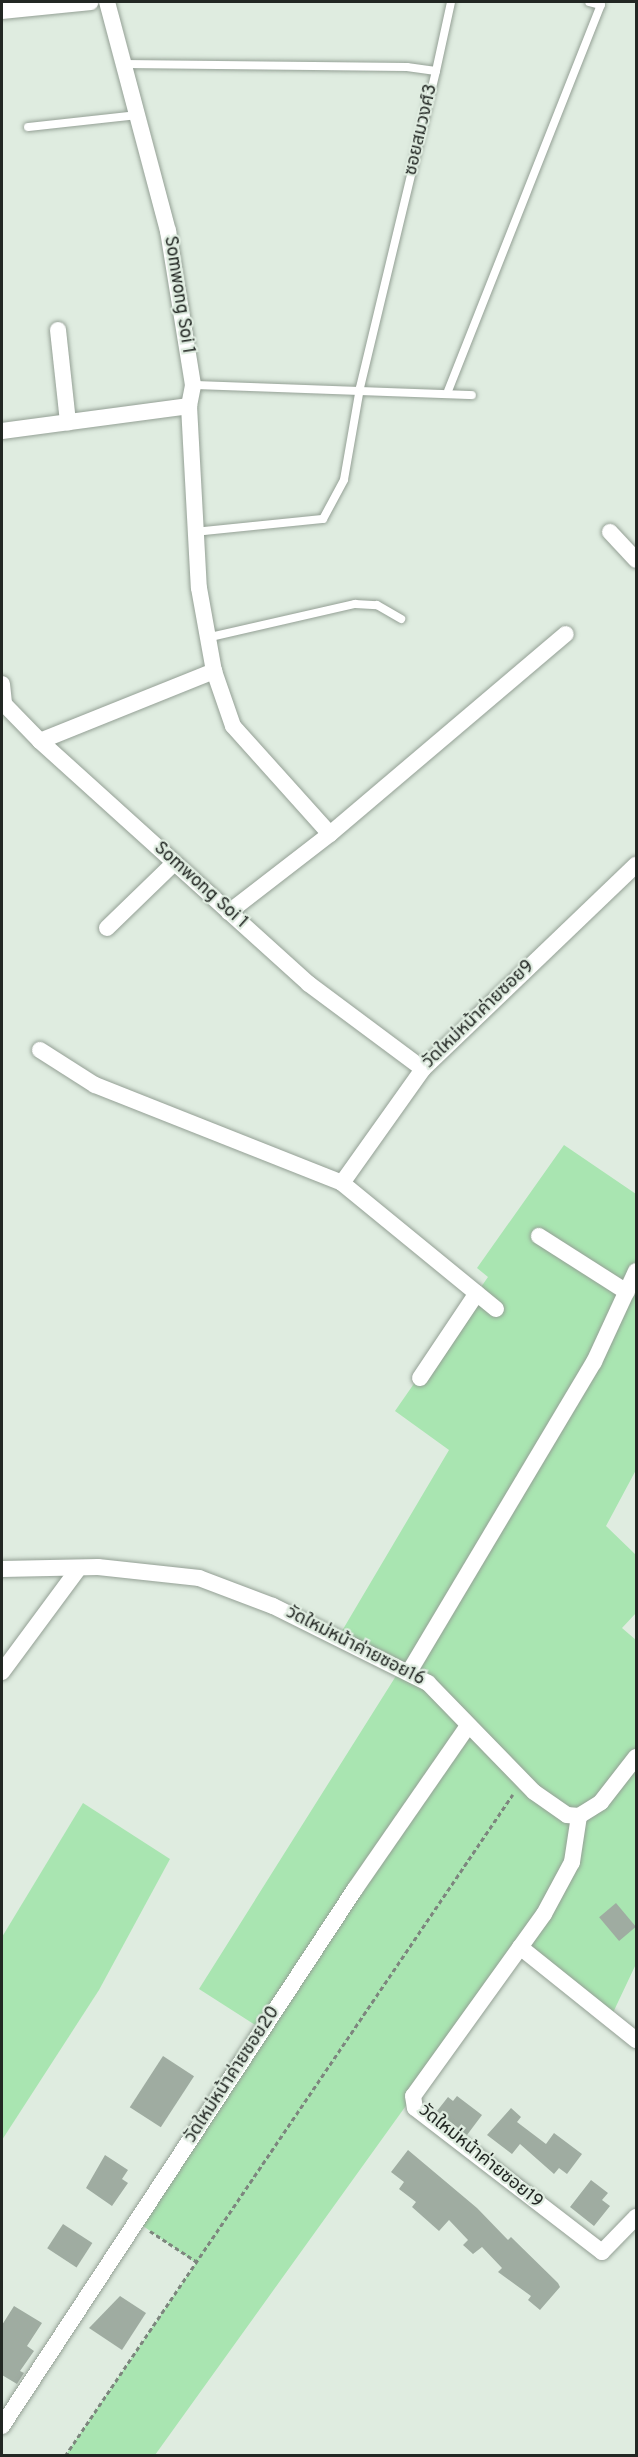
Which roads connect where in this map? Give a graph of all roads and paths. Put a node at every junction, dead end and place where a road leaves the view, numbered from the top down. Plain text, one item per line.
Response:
1 (91, 2) edge
2 (107, 2) edge
3 (451, 2) edge
4 (589, 2) edge
5 (2, 11) edge
6 (124, 64) junction
7 (436, 71) junction
8 (138, 116) junction
9 (28, 127) dead end
10 (58, 330) dead end
11 (193, 385) junction
12 (360, 388) junction
13 (448, 391) junction
14 (472, 394) dead end
15 (189, 406) junction
16 (68, 422) junction
17 (2, 431) edge
18 (196, 532) junction
19 (610, 532) dead end
20 (636, 560) edge
21 (401, 619) dead end
22 (566, 634) dead end
23 (206, 638) junction
24 (214, 671) junction
25 (2, 684) edge
26 (3, 705) edge
27 (40, 741) junction
28 (330, 834) junction
29 (174, 862) junction
30 (636, 865) edge
31 (229, 912) junction
32 (107, 928) dead end
33 (40, 1050) dead end
34 (423, 1069) junction
35 (342, 1183) junction
36 (539, 1236) dead end
37 (636, 1271) edge
38 (627, 1292) junction
39 (477, 1293) junction
40 (496, 1309) dead end
41 (420, 1378) dead end
42 (79, 1568) junction
43 (2, 1569) edge
44 (2, 1672) edge
45 (409, 1672) junction
46 (468, 1726) junction
47 (636, 1757) edge
48 (522, 1780) junction
49 (579, 1816) junction
50 (520, 1947) junction
51 (636, 2040) edge
52 (636, 2217) edge
53 (136, 2221) junction
54 (197, 2262) junction
55 (2, 2426) edge
56 (65, 2456) edge

1 - 5 street
2 - 6 street, Somwong Soi 1
3 - 7 lane
4 - 13 lane
6 - 7 lane, ซอยสมวงศ์3
6 - 8 street, Somwong Soi 1
7 - 12 lane, ซอยสมวงศ์3
8 - 9 lane
8 - 11 street, Somwong Soi 1
10 - 16 street
11 - 12 lane
11 - 15 street, Somwong Soi 1
12 - 13 lane
12 - 18 lane, ซอยสมวงศ์3
13 - 14 lane
15 - 16 street
15 - 18 street, Somwong Soi 1
16 - 17 street
18 - 23 street, Somwong Soi 1
19 - 20 street
21 - 23 lane
22 - 28 street
23 - 24 street, Somwong Soi 1
24 - 27 street
24 - 28 street, Somwong Soi 1
25 - 26 street, Somwong Soi 1
26 - 27 street, Somwong Soi 1
27 - 29 street, Somwong Soi 1
28 - 31 street
29 - 31 street, Somwong Soi 1
29 - 32 street
30 - 34 street, วัดใหม่หน้าค่ายซอย9
31 - 34 street, Somwong Soi 1
33 - 35 street
34 - 35 street, วัดใหม่หน้าค่ายซอย9
35 - 39 street
36 - 38 street
37 - 38 street
38 - 45 street
39 - 40 street
39 - 41 street
42 - 43 street, วัดใหม่หน้าค่ายซอย16
42 - 44 street
42 - 45 street, วัดใหม่หน้าค่ายซอย16
45 - 46 street, วัดใหม่หน้าค่ายซอย16
46 - 48 street, วัดใหม่หน้าค่ายซอย16
46 - 53 street, วัดใหม่หน้าค่ายซอย20
47 - 49 street
48 - 49 street, วัดใหม่หน้าค่ายซอย16
48 - 54 path
49 - 50 street, วัดใหม่หน้าค่ายซอย19
50 - 51 street
50 - 52 street, วัดใหม่หน้าค่ายซอย19
53 - 54 path
53 - 55 street, วัดใหม่หน้าค่ายซอย20
54 - 56 path

